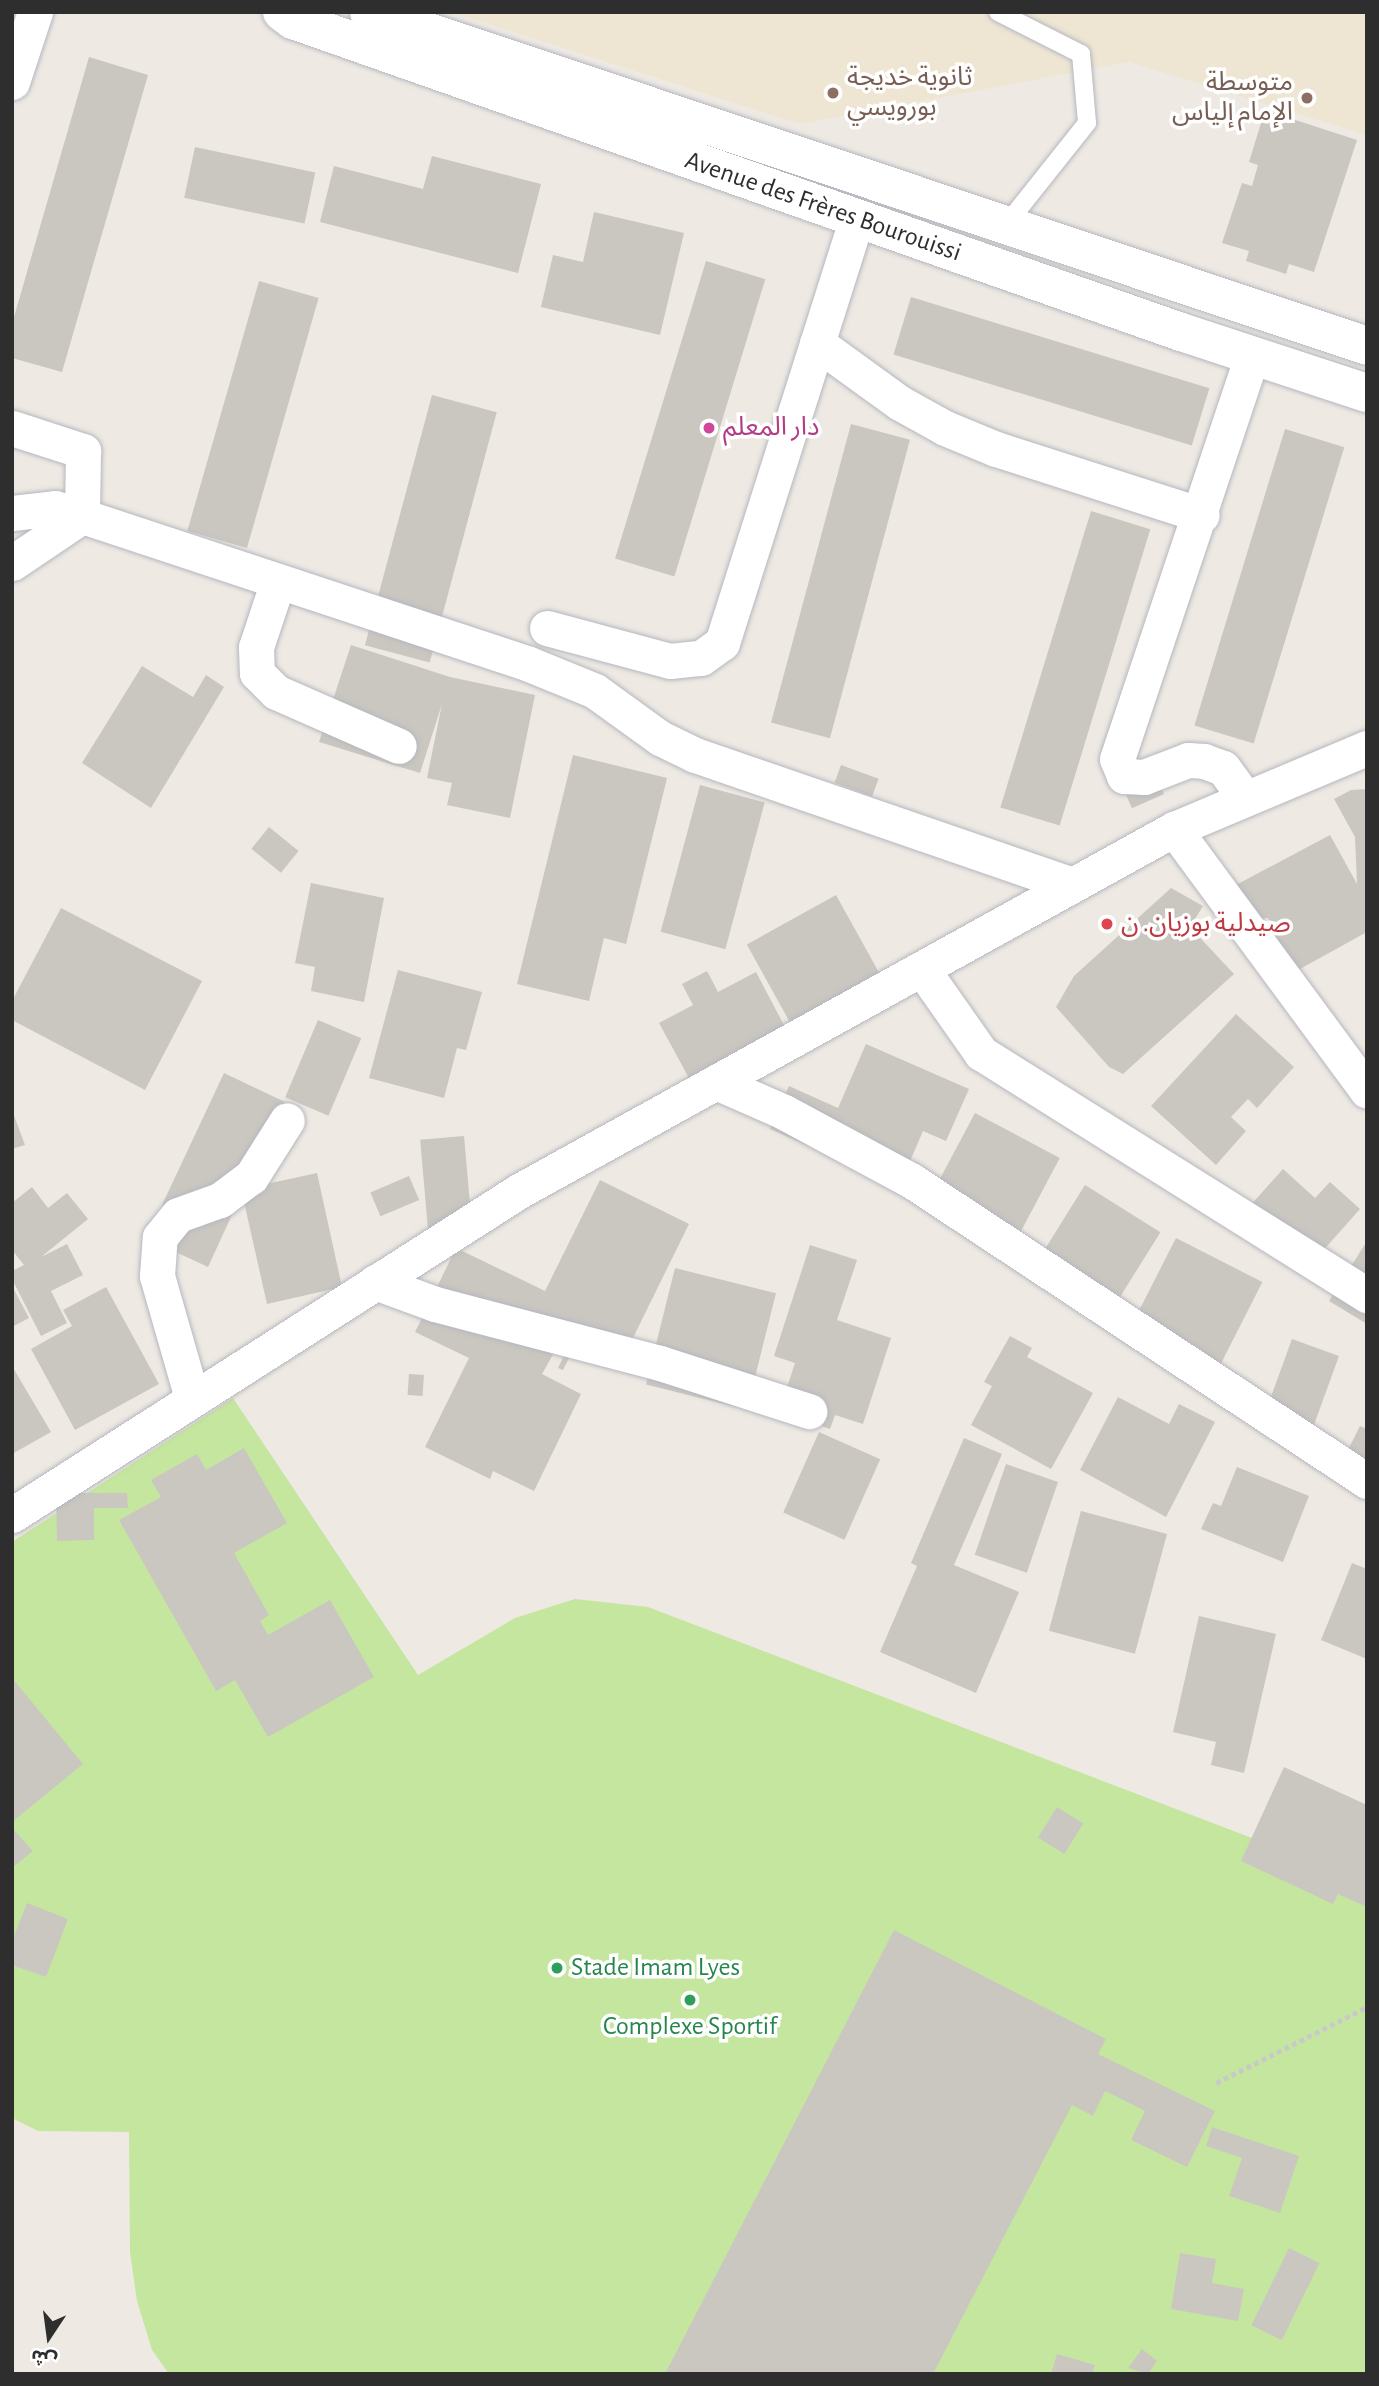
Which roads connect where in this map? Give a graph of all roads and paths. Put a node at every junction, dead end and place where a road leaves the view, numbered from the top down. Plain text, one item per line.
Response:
1 (35, 12) edge
2 (282, 12) edge
3 (369, 12) edge
4 (998, 12) edge
5 (12, 82) edge
6 (856, 218) junction
7 (1006, 225) junction
8 (817, 343) junction
9 (1367, 345) edge
10 (1252, 356) junction
11 (1367, 393) edge
12 (12, 428) edge
13 (12, 513) edge
14 (1202, 515) junction
15 (82, 516) junction
16 (12, 563) edge
17 (278, 581) junction
18 (547, 628) dead end
19 (399, 746) dead end
20 (1367, 748) edge
21 (1245, 798) junction
22 (1174, 829) junction
23 (1072, 885) junction
24 (922, 969) junction
25 (716, 1082) junction
26 (1367, 1091) edge
27 (287, 1120) dead end
28 (374, 1282) junction
29 (1367, 1295) edge
30 (192, 1398) junction
31 (809, 1411) dead end
32 (1367, 1481) edge
33 (12, 1515) edge
34 (1367, 2007) edge
35 (1216, 2083) dead end

1 - 5 street
2 - 6 main road, Avenue des Frères Bourouissi
3 - 7 main road
4 - 7 lane
6 - 8 street
6 - 10 main road, Avenue des Frères Bourouissi
7 - 9 main road
8 - 14 street
8 - 18 street
10 - 11 main road, Avenue des Frères Bourouissi
10 - 14 street
12 - 15 street
13 - 15 street
14 - 21 street
15 - 16 street
15 - 17 street
17 - 19 street
17 - 23 street
20 - 21 street
21 - 22 street
22 - 23 street
22 - 26 street
23 - 24 street
24 - 25 street
24 - 29 street
25 - 28 street
25 - 32 street
27 - 30 street
28 - 30 street
28 - 31 street
30 - 33 street
34 - 35 path

